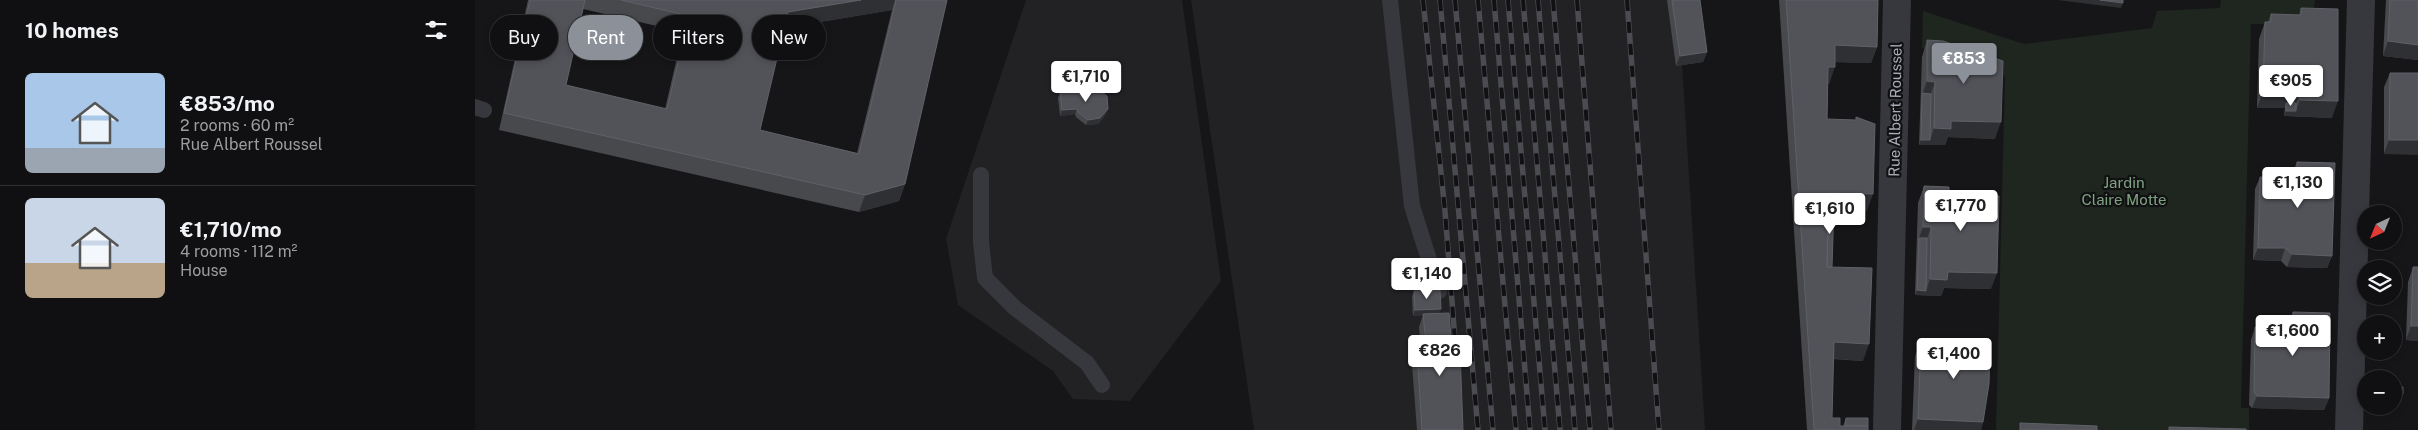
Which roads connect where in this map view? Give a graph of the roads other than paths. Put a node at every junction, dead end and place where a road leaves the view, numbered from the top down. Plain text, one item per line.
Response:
1 (1390, 0) edge
2 (1897, 0) edge
3 (2361, 0) edge
4 (981, 175) dead end
5 (1439, 291) edge
6 (1103, 385) dead end
7 (1887, 430) edge
8 (2349, 430) edge

1 - 5 lane
2 - 7 street, Rue Albert Roussel
3 - 8 street
4 - 6 lane

